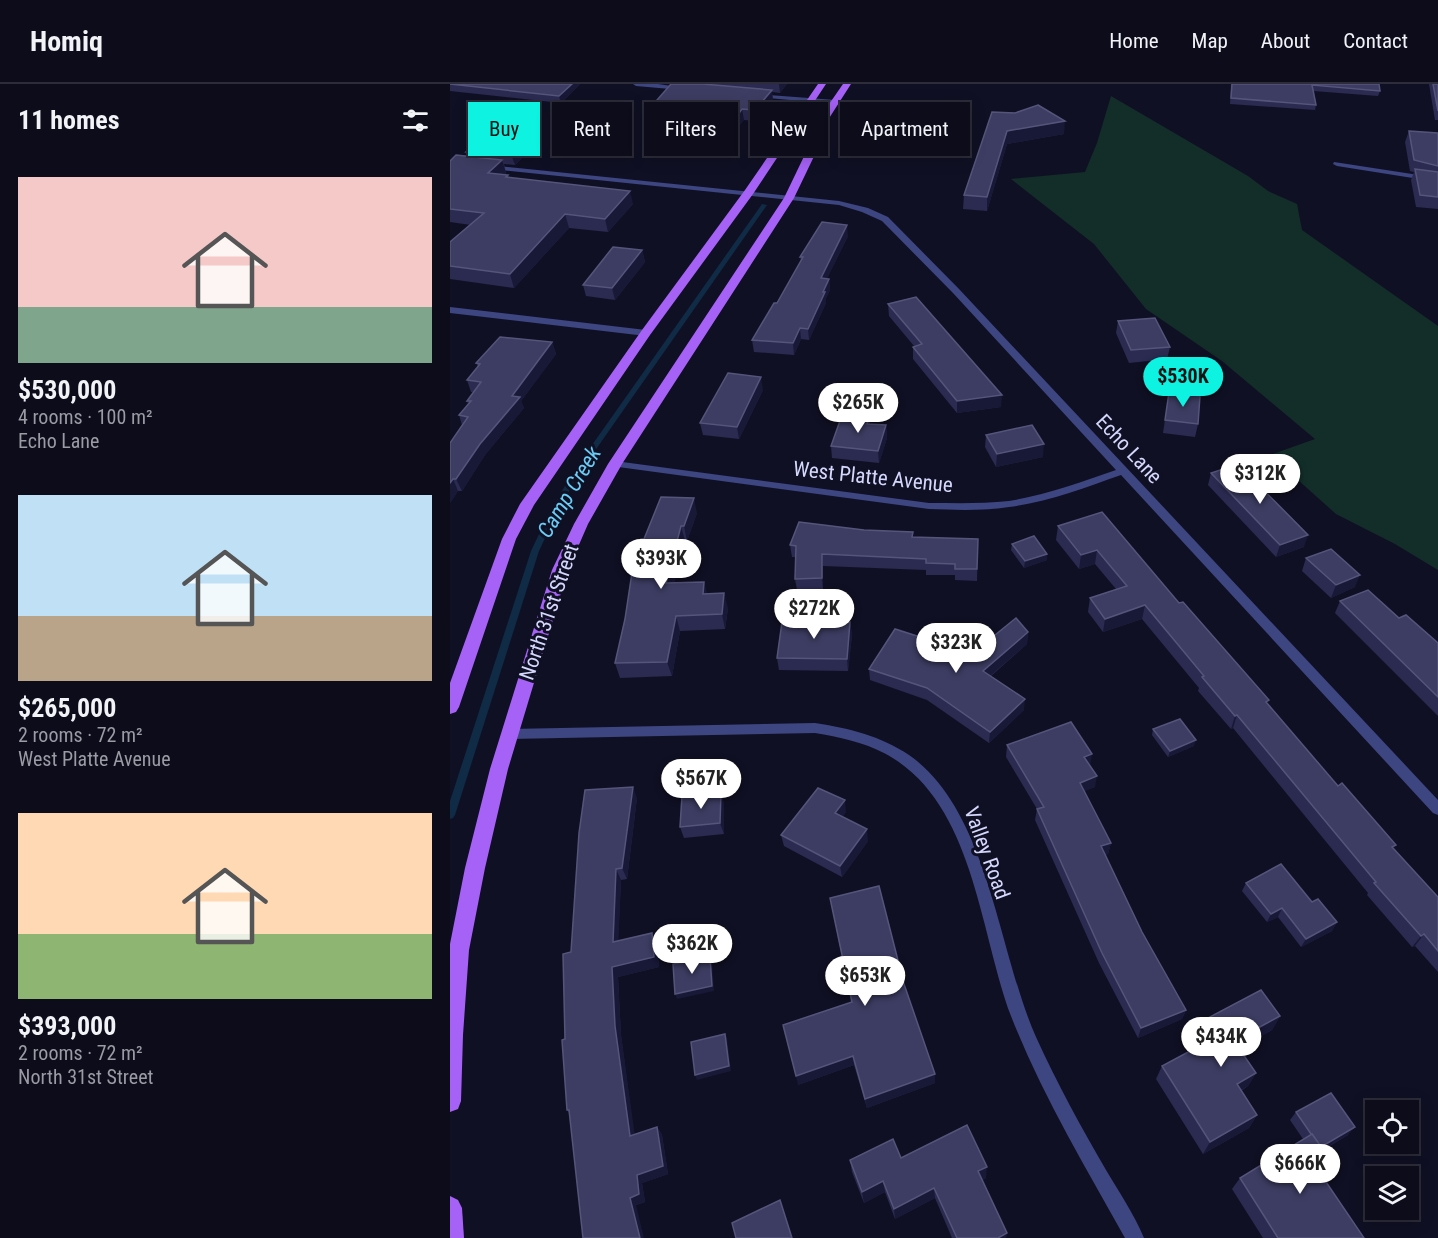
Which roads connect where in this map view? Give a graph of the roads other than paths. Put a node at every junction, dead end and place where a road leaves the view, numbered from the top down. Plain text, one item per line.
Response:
1 (636, 84) edge
2 (822, 84) edge
3 (847, 84) edge
4 (693, 89) edge
5 (751, 94) edge
6 (812, 100) junction
7 (835, 102) junction
8 (1337, 164) dead end
9 (484, 166) edge
10 (1438, 180) edge
11 (749, 192) junction
12 (789, 198) junction
13 (450, 310) edge
14 (646, 333) junction
15 (615, 464) junction
16 (1123, 471) junction
17 (450, 707) edge
18 (510, 734) junction
19 (1438, 809) edge
20 (450, 1101) edge
21 (450, 1208) edge
22 (452, 1238) edge
23 (1135, 1238) edge

1 - 4 street
2 - 6 main road
3 - 7 main road, North 31st Street
5 - 6 street
6 - 7 street
6 - 11 main road
7 - 12 main road, North 31st Street
8 - 10 street
9 - 11 street, Echo Lane
11 - 12 street, Echo Lane
11 - 14 main road
12 - 15 main road, North 31st Street
12 - 16 street, Echo Lane
13 - 14 street
14 - 17 main road
15 - 16 street, West Platte Avenue
15 - 18 main road, North 31st Street
16 - 19 street, Echo Lane
18 - 20 main road, North 31st Street
18 - 23 street, Valley Road
21 - 22 main road

